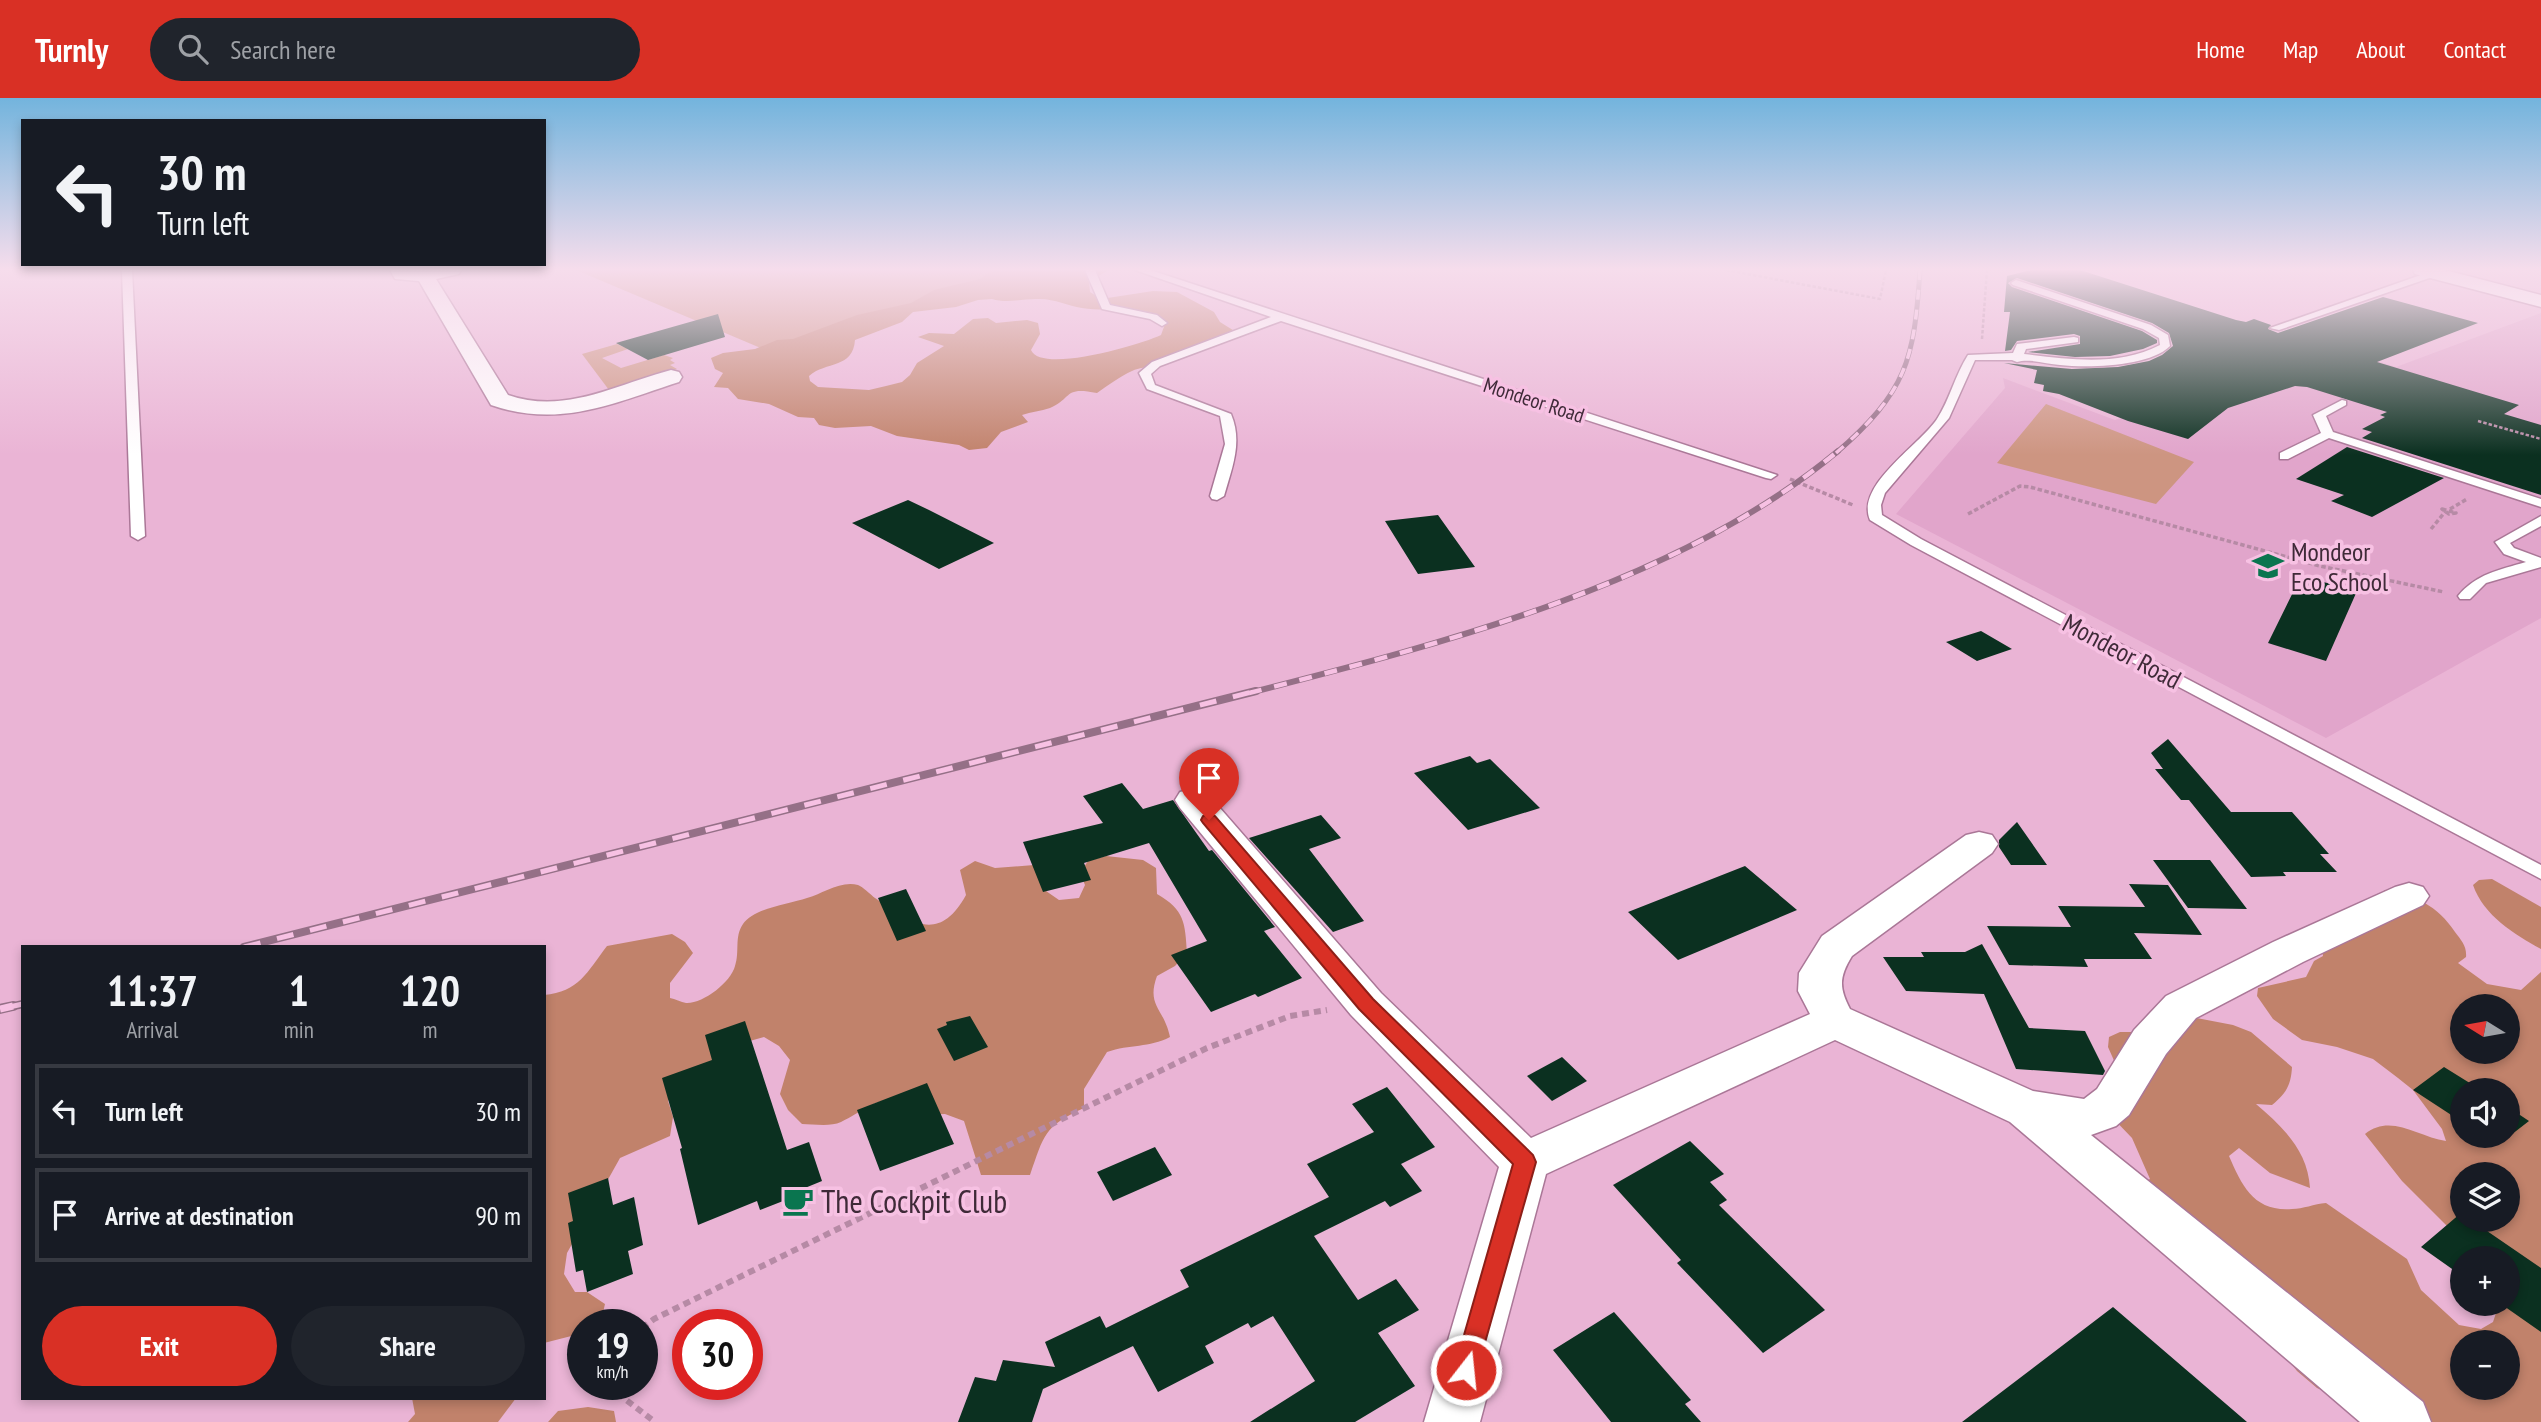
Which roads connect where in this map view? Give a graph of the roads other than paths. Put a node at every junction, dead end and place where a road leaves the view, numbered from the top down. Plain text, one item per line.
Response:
1 (130, 332) edge
2 (458, 332) edge
3 (1241, 332) edge
4 (1327, 332) edge
5 (2156, 332) edge
6 (2074, 340) dead end
7 (2017, 359) junction
8 (671, 377) dead end
9 (2342, 404) dead end
10 (2328, 434) junction
11 (2284, 456) dead end
12 (1771, 475) road end
13 (1217, 496) dead end
14 (2541, 503) edge
15 (2541, 520) edge
16 (138, 536) dead end
17 (2540, 562) edge
18 (2465, 596) road end
19 (1193, 800) dead end
20 (1979, 844) dead end
21 (2541, 873) edge
22 (2409, 896) dead end
23 (1835, 1021) junction
24 (2026, 1109) junction
25 (1525, 1162) junction
26 (1452, 1422) edge
27 (2403, 1422) edge

1 - 16 lane
2 - 8 street
3 - 13 lane
4 - 12 lane, Mondeor Road
5 - 7 lane
6 - 7 lane
7 - 21 lane, Mondeor Road
9 - 10 lane
10 - 11 lane
10 - 14 lane
15 - 17 lane
17 - 18 lane
19 - 25 street
20 - 23 street
22 - 24 street
23 - 24 street
23 - 25 street
24 - 27 street
25 - 26 street

